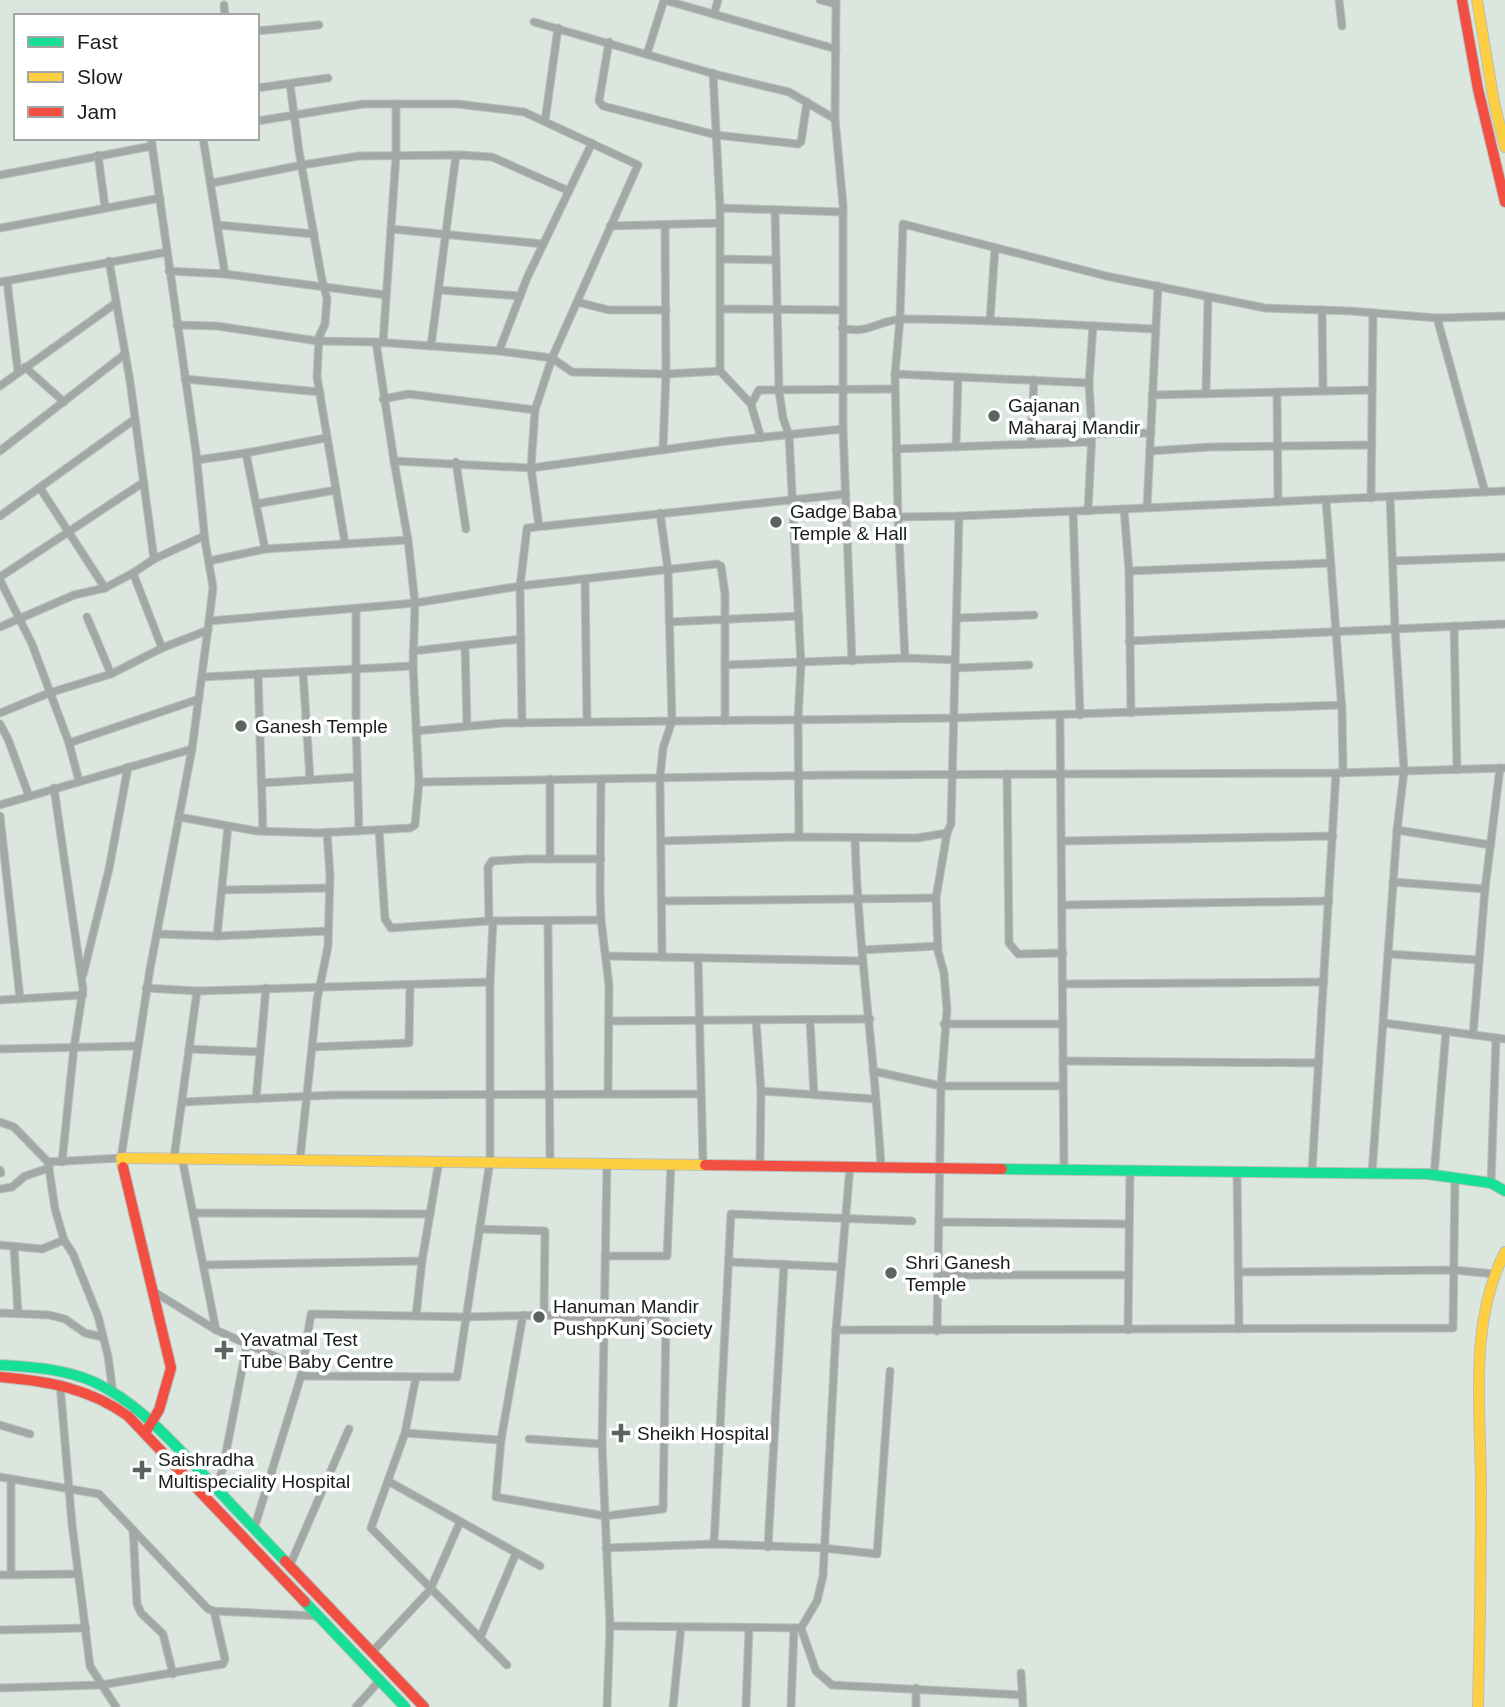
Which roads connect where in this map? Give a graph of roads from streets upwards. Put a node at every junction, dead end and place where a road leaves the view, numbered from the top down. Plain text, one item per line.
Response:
1 (664, 0) edge
2 (718, 0) edge
3 (820, 0) edge
4 (1339, 0) edge
5 (1462, 0) edge
6 (1477, 0) edge
7 (836, 2) edge
8 (224, 5) dead end
9 (225, 14) edge
10 (714, 14) junction
11 (534, 22) dead end
12 (319, 25) dead end
13 (1342, 26) dead end
14 (558, 28) junction
15 (259, 31) edge
16 (609, 42) junction
17 (836, 49) junction
18 (647, 54) junction
19 (713, 73) junction
20 (328, 78) dead end
21 (290, 84) junction
22 (259, 88) edge
23 (807, 102) junction
24 (396, 104) junction
25 (294, 114) junction
26 (835, 119) junction
27 (259, 121) edge
28 (545, 121) junction
29 (716, 135) junction
30 (203, 140) edge
31 (152, 142) edge
32 (592, 143) junction
33 (1505, 148) edge
34 (98, 155) junction
35 (456, 155) junction
36 (396, 156) junction
37 (302, 164) junction
38 (0, 176) edge
39 (212, 183) junction
40 (569, 191) junction
41 (160, 198) junction
42 (1505, 202) edge
43 (105, 207) junction
44 (720, 208) junction
45 (775, 210) junction
46 (843, 212) junction
47 (719, 223) junction
48 (218, 225) junction
49 (665, 225) junction
50 (610, 226) junction
51 (0, 228) edge
52 (391, 229) junction
53 (314, 234) junction
54 (446, 234) junction
55 (543, 244) junction
56 (995, 248) junction
57 (167, 252) junction
58 (720, 259) junction
59 (776, 260) junction
60 (109, 261) junction
61 (169, 271) junction
62 (225, 274) junction
63 (4, 281) edge
64 (324, 286) junction
65 (1158, 286) junction
66 (439, 290) junction
67 (386, 295) junction
68 (520, 296) junction
69 (1208, 297) junction
70 (577, 302) junction
71 (116, 303) junction
72 (720, 309) junction
73 (666, 310) junction
74 (777, 310) junction
75 (842, 310) junction
76 (1322, 310) junction
77 (1373, 313) junction
78 (1505, 316) edge
79 (1437, 318) junction
80 (900, 319) junction
81 (990, 320) junction
82 (177, 325) junction
83 (1093, 326) junction
84 (842, 328) junction
85 (1155, 329) junction
86 (318, 341) junction
87 (379, 343) junction
88 (432, 346) junction
89 (499, 351) junction
90 (125, 354) junction
91 (552, 358) junction
92 (22, 370) junction
93 (720, 372) junction
94 (666, 374) junction
95 (895, 374) junction
96 (958, 377) junction
97 (185, 379) junction
98 (1034, 380) junction
99 (1090, 383) junction
100 (0, 386) edge
101 (895, 389) junction
102 (1323, 390) junction
103 (1372, 390) junction
104 (779, 391) junction
105 (842, 391) junction
106 (1277, 392) junction
107 (320, 393) junction
108 (1206, 394) junction
109 (1152, 395) junction
110 (383, 399) junction
111 (64, 402) junction
112 (751, 404) junction
113 (535, 410) junction
114 (135, 419) junction
115 (843, 429) junction
116 (1151, 433) junction
117 (789, 435) junction
118 (327, 438) junction
119 (761, 438) junction
120 (1091, 438) junction
121 (1031, 444) junction
122 (1372, 445) junction
123 (1276, 446) junction
124 (956, 447) junction
125 (896, 449) junction
126 (663, 450) junction
127 (0, 451) edge
128 (1150, 451) junction
129 (246, 453) junction
130 (197, 460) junction
131 (394, 461) junction
132 (456, 462) junction
133 (531, 468) junction
134 (144, 482) junction
135 (40, 488) junction
136 (336, 490) junction
137 (1505, 491) edge
138 (1485, 492) junction
139 (846, 495) junction
140 (1390, 497) junction
141 (1371, 498) junction
142 (793, 499) junction
143 (1326, 500) junction
144 (1278, 502) junction
145 (256, 504) junction
146 (1147, 507) junction
147 (1124, 509) junction
148 (1088, 511) junction
149 (1073, 512) junction
150 (660, 513) junction
151 (0, 516) edge
152 (959, 516) junction
153 (898, 517) junction
154 (539, 526) junction
155 (466, 529) dead end
156 (69, 531) junction
157 (204, 536) junction
158 (408, 540) junction
159 (345, 543) junction
160 (265, 549) junction
161 (1505, 557) edge
162 (154, 559) junction
163 (209, 561) junction
164 (1394, 561) junction
165 (1331, 563) junction
166 (668, 570) junction
167 (1129, 571) junction
168 (133, 573) junction
169 (0, 579) edge
170 (585, 579) junction
171 (520, 586) junction
172 (105, 588) junction
173 (415, 603) junction
174 (356, 609) junction
175 (1034, 615) dead end
176 (799, 616) junction
177 (87, 617) dead end
178 (957, 618) junction
179 (19, 619) junction
180 (725, 620) junction
181 (209, 621) junction
182 (669, 622) junction
183 (1505, 624) edge
184 (1454, 626) junction
185 (0, 627) edge
186 (1395, 628) junction
187 (208, 630) junction
188 (1336, 631) junction
189 (520, 639) junction
190 (1129, 640) junction
191 (465, 646) junction
192 (162, 648) junction
193 (414, 651) junction
194 (905, 658) junction
195 (852, 661) junction
196 (801, 664) junction
197 (955, 664) junction
198 (725, 665) junction
199 (413, 666) junction
200 (1028, 666) dead end
201 (357, 669) junction
202 (303, 672) junction
203 (111, 674) junction
204 (258, 674) junction
205 (202, 677) junction
206 (49, 694) junction
207 (199, 699) junction
208 (1342, 705) junction
209 (0, 713) edge
210 (1131, 713) junction
211 (1080, 715) junction
212 (1060, 716) junction
213 (954, 718) junction
214 (798, 720) junction
215 (672, 721) junction
216 (724, 721) junction
217 (587, 722) junction
218 (522, 723) junction
219 (0, 724) edge
220 (467, 726) junction
221 (416, 731) junction
222 (69, 743) junction
223 (192, 749) junction
224 (128, 767) junction
225 (1502, 768) edge
226 (1457, 769) junction
227 (1404, 771) junction
228 (1340, 773) junction
229 (1062, 774) junction
230 (951, 775) junction
231 (1007, 775) junction
232 (800, 776) junction
233 (357, 777) junction
234 (660, 778) junction
235 (310, 779) junction
236 (550, 779) junction
237 (601, 779) junction
238 (79, 781) junction
239 (419, 782) junction
240 (261, 783) junction
241 (54, 788) junction
242 (29, 796) junction
243 (0, 805) edge
244 (0, 816) edge
245 (179, 817) junction
246 (229, 826) junction
247 (379, 830) junction
248 (1397, 830) junction
249 (263, 831) junction
250 (359, 831) junction
251 (327, 832) junction
252 (947, 833) junction
253 (1333, 836) junction
254 (799, 837) junction
255 (855, 838) junction
256 (661, 841) junction
257 (1062, 841) junction
258 (1492, 845) junction
259 (550, 859) junction
260 (601, 859) junction
261 (1393, 882) junction
262 (329, 888) junction
263 (1485, 889) junction
264 (222, 891) junction
265 (857, 898) junction
266 (936, 898) junction
267 (662, 901) junction
268 (1328, 901) junction
269 (1062, 905) junction
270 (601, 920) junction
271 (548, 921) junction
272 (491, 922) junction
273 (328, 931) junction
274 (157, 934) junction
275 (217, 936) junction
276 (938, 946) junction
277 (862, 950) junction
278 (1063, 953) junction
279 (1388, 954) junction
280 (606, 956) junction
281 (662, 957) junction
282 (698, 958) junction
283 (1479, 960) junction
284 (863, 961) junction
285 (82, 980) junction
286 (490, 982) junction
287 (1324, 982) junction
288 (1063, 984) junction
289 (410, 985) junction
290 (319, 987) junction
291 (146, 988) junction
292 (267, 988) junction
293 (197, 991) junction
294 (83, 995) junction
295 (20, 998) junction
296 (0, 1000) edge
297 (870, 1019) junction
298 (698, 1020) junction
299 (757, 1020) junction
300 (810, 1020) junction
301 (610, 1021) junction
302 (1384, 1023) junction
303 (944, 1024) junction
304 (1063, 1024) junction
305 (1446, 1031) junction
306 (1473, 1035) junction
307 (1501, 1038) edge
308 (136, 1046) junction
309 (314, 1046) junction
310 (74, 1047) junction
311 (0, 1049) edge
312 (189, 1049) junction
313 (260, 1052) junction
314 (1063, 1061) junction
315 (1319, 1063) junction
316 (873, 1071) junction
317 (941, 1086) junction
318 (1063, 1086) junction
319 (761, 1091) junction
320 (608, 1093) junction
321 (548, 1094) junction
322 (701, 1094) junction
323 (814, 1095) junction
324 (490, 1096) junction
325 (306, 1097) junction
326 (256, 1099) junction
327 (875, 1099) junction
328 (182, 1102) junction
329 (0, 1122) edge
330 (121, 1158) junction
331 (178, 1158) junction
332 (300, 1160) junction
333 (62, 1161) junction
334 (439, 1161) junction
335 (490, 1161) junction
336 (550, 1162) junction
337 (607, 1163) junction
338 (671, 1164) junction
339 (703, 1164) junction
340 (48, 1165) junction
341 (760, 1165) junction
342 (850, 1166) junction
343 (881, 1167) junction
344 (940, 1167) junction
345 (1064, 1169) junction
346 (1130, 1170) junction
347 (1237, 1171) junction
348 (1312, 1172) junction
349 (1373, 1173) junction
350 (1434, 1175) junction
351 (1455, 1178) junction
352 (1491, 1183) junction
353 (0, 1189) edge
354 (1505, 1191) edge
355 (193, 1213) junction
356 (430, 1214) junction
357 (846, 1218) junction
358 (912, 1221) dead end
359 (939, 1222) junction
360 (1129, 1224) junction
361 (480, 1229) junction
362 (64, 1240) junction
363 (0, 1245) edge
364 (14, 1247) junction
365 (1505, 1252) edge
366 (605, 1256) junction
367 (422, 1261) junction
368 (729, 1262) junction
369 (784, 1264) junction
370 (204, 1265) junction
371 (841, 1267) junction
372 (1454, 1270) junction
373 (1238, 1272) junction
374 (1494, 1274) junction
375 (938, 1275) junction
376 (1128, 1275) junction
377 (150, 1290) junction
378 (0, 1313) edge
379 (18, 1313) junction
380 (523, 1315) junction
381 (544, 1315) junction
382 (416, 1316) junction
383 (466, 1317) junction
384 (604, 1317) junction
385 (1239, 1329) junction
386 (216, 1330) junction
387 (836, 1330) junction
388 (1128, 1330) junction
389 (937, 1331) junction
390 (102, 1337) junction
391 (247, 1344) junction
392 (0, 1365) edge
393 (890, 1371) dead end
394 (301, 1372) junction
395 (0, 1377) edge
396 (416, 1377) junction
397 (59, 1378) junction
398 (113, 1393) junction
399 (154, 1423) junction
400 (0, 1425) edge
401 (349, 1429) dead end
402 (145, 1433) junction
403 (405, 1433) junction
404 (30, 1434) dead end
405 (529, 1438) dead end
406 (501, 1440) junction
407 (603, 1444) junction
408 (0, 1477) edge
409 (11, 1479) junction
410 (388, 1481) junction
411 (68, 1487) junction
412 (216, 1488) junction
413 (605, 1516) junction
414 (460, 1522) junction
415 (133, 1529) junction
416 (254, 1529) junction
417 (714, 1544) junction
418 (271, 1546) junction
419 (768, 1547) junction
420 (606, 1548) junction
421 (824, 1548) junction
422 (516, 1553) junction
423 (261, 1555) junction
424 (290, 1565) junction
425 (540, 1566) dead end
426 (77, 1574) junction
427 (0, 1575) edge
428 (11, 1575) junction
429 (430, 1590) junction
430 (214, 1611) junction
431 (318, 1616) junction
432 (610, 1626) junction
433 (681, 1627) junction
434 (86, 1628) junction
435 (749, 1628) junction
436 (797, 1628) junction
437 (0, 1630) edge
438 (480, 1638) junction
439 (372, 1652) junction
440 (507, 1665) dead end
441 (388, 1671) junction
442 (1021, 1673) dead end
443 (173, 1674) junction
444 (379, 1681) junction
445 (101, 1685) junction
446 (0, 1688) edge
447 (916, 1688) junction
448 (1022, 1695) junction
449 (116, 1707) edge
450 (356, 1707) edge
451 (405, 1707) edge
452 (424, 1707) edge
453 (607, 1707) edge
454 (673, 1707) edge
455 (746, 1707) edge
456 (791, 1707) edge
457 (916, 1707) edge
458 (1023, 1707) edge
459 (1478, 1707) edge

1 - 10 street
1 - 18 street
2 - 10 street
3 - 7 street
4 - 13 street
5 - 42 street
6 - 33 street
7 - 17 street
8 - 9 street
10 - 17 street
11 - 14 street
12 - 15 street
14 - 16 street
14 - 28 street
16 - 18 street
16 - 29 street
17 - 26 street
18 - 19 street
19 - 23 street
19 - 29 street
20 - 21 street
21 - 22 street
21 - 25 street
23 - 26 street
23 - 29 street
24 - 25 street
24 - 28 street
24 - 36 street
25 - 27 street
25 - 37 street
26 - 46 street
28 - 32 street
29 - 44 street
30 - 39 street
31 - 34 street
31 - 41 street
32 - 40 street
32 - 50 street
34 - 38 street
34 - 43 street
35 - 36 street
35 - 40 street
35 - 54 street
36 - 37 street
36 - 52 street
37 - 39 street
37 - 53 street
39 - 48 street
40 - 55 street
41 - 43 street
41 - 57 street
43 - 51 street
44 - 45 street
44 - 47 street
45 - 46 street
45 - 59 street
46 - 75 street
47 - 49 street
47 - 58 street
48 - 53 street
48 - 62 street
49 - 50 street
49 - 73 street
50 - 70 street
52 - 54 street
52 - 67 street
53 - 64 street
54 - 55 street
54 - 66 street
55 - 68 street
56 - 65 street
56 - 80 street
56 - 81 street
57 - 60 street
57 - 61 street
58 - 59 street
58 - 72 street
59 - 74 street
60 - 63 street
60 - 71 street
61 - 62 street
61 - 82 street
62 - 64 street
63 - 92 street
64 - 67 street
64 - 86 street
65 - 69 street
65 - 85 street
66 - 68 street
66 - 88 street
67 - 87 street
68 - 89 street
69 - 76 street
69 - 108 street
70 - 73 street
70 - 91 street
71 - 90 street
71 - 92 street
72 - 74 street
72 - 93 street
73 - 94 street
74 - 75 street
74 - 104 street
75 - 84 street
76 - 77 street
76 - 102 street
77 - 79 street
77 - 103 street
78 - 79 street
79 - 138 street
80 - 81 street
80 - 84 street
80 - 95 street
81 - 83 street
82 - 86 street
82 - 97 street
83 - 85 street
83 - 99 street
84 - 105 street
85 - 109 street
86 - 87 street
86 - 107 street
87 - 88 street
87 - 110 street
88 - 89 street
89 - 91 street
90 - 111 street
90 - 114 street
91 - 94 street
91 - 113 street
92 - 100 street
92 - 111 street
93 - 94 street
93 - 112 street
94 - 126 street
95 - 96 street
95 - 101 street
96 - 98 street
96 - 124 street
97 - 107 street
97 - 130 street
98 - 99 street
98 - 121 street
99 - 120 street
101 - 105 street
101 - 125 street
102 - 103 street
102 - 106 street
103 - 122 street
104 - 105 street
104 - 112 street
104 - 117 street
105 - 115 street
106 - 108 street
106 - 123 street
107 - 118 street
108 - 109 street
109 - 116 street
110 - 113 street
110 - 131 street
111 - 127 street
112 - 119 street
113 - 133 street
114 - 134 street
114 - 135 street
115 - 117 street
115 - 139 street
116 - 120 street
116 - 128 street
117 - 119 street
117 - 142 street
118 - 129 street
118 - 136 street
119 - 126 street
120 - 121 street
120 - 148 street
121 - 124 street
122 - 123 street
122 - 141 street
123 - 128 street
123 - 144 street
124 - 125 street
125 - 153 street
126 - 133 street
128 - 146 street
129 - 130 street
129 - 145 street
130 - 157 street
131 - 132 street
131 - 158 street
132 - 133 street
132 - 155 street
133 - 154 street
134 - 156 street
134 - 162 street
135 - 151 street
135 - 156 street
136 - 145 street
136 - 159 street
137 - 138 street
138 - 140 street
139 - 142 street
139 - 195 street
140 - 141 street
140 - 164 street
141 - 143 street
142 - 150 street
142 - 176 street
143 - 144 street
143 - 165 street
144 - 146 street
145 - 160 street
146 - 147 street
147 - 148 street
147 - 167 street
148 - 149 street
149 - 152 street
149 - 211 street
150 - 154 street
150 - 166 street
152 - 153 street
152 - 178 street
153 - 194 street
154 - 171 street
156 - 169 street
156 - 172 street
157 - 162 street
157 - 163 street
158 - 159 street
158 - 173 street
159 - 160 street
160 - 163 street
161 - 164 street
162 - 168 street
163 - 181 street
164 - 186 street
165 - 167 street
165 - 188 street
166 - 170 street
166 - 180 street
166 - 182 street
167 - 190 street
168 - 172 street
168 - 192 street
169 - 179 street
170 - 171 street
170 - 217 street
171 - 173 street
171 - 189 street
172 - 179 street
173 - 174 street
173 - 193 street
174 - 181 street
174 - 201 street
175 - 178 street
176 - 180 street
176 - 196 street
177 - 203 street
178 - 197 street
179 - 185 street
179 - 206 street
180 - 182 street
180 - 198 street
181 - 187 street
182 - 215 street
183 - 184 street
184 - 186 street
184 - 226 street
186 - 188 street
186 - 227 street
187 - 192 street
187 - 205 street
188 - 190 street
188 - 208 street
189 - 191 street
189 - 218 street
190 - 210 street
191 - 193 street
191 - 220 street
192 - 203 street
193 - 199 street
194 - 195 street
194 - 197 street
195 - 196 street
196 - 198 street
196 - 214 street
197 - 200 street
197 - 213 street
198 - 216 street
199 - 201 street
199 - 221 street
201 - 202 street
201 - 233 street
202 - 204 street
202 - 235 street
203 - 206 street
204 - 205 street
204 - 240 street
205 - 207 street
206 - 209 street
206 - 222 street
207 - 222 street
207 - 223 street
208 - 210 street
208 - 228 street
210 - 211 street
211 - 212 street
212 - 213 street
212 - 229 street
213 - 214 street
213 - 230 street
214 - 216 street
214 - 232 street
215 - 216 street
215 - 217 street
215 - 234 street
217 - 218 street
218 - 220 street
219 - 242 street
220 - 221 street
221 - 239 street
222 - 238 street
223 - 224 street
223 - 245 street
224 - 238 street
224 - 285 street
225 - 226 street
225 - 258 street
226 - 227 street
227 - 228 street
227 - 248 street
228 - 229 street
228 - 253 street
229 - 231 street
229 - 257 street
230 - 231 street
230 - 232 street
230 - 252 street
231 - 278 street
232 - 234 street
232 - 254 street
233 - 235 street
233 - 250 street
234 - 237 street
234 - 256 street
235 - 240 street
236 - 237 street
236 - 239 street
236 - 259 street
237 - 260 street
238 - 241 street
239 - 247 street
240 - 249 street
241 - 242 street
241 - 285 street
242 - 243 street
244 - 295 street
245 - 246 street
245 - 274 street
246 - 249 street
246 - 264 street
247 - 250 street
247 - 272 street
248 - 258 street
248 - 261 street
249 - 251 street
250 - 251 street
251 - 262 street
252 - 255 street
252 - 266 street
253 - 257 street
253 - 268 street
254 - 255 street
254 - 256 street
255 - 265 street
256 - 267 street
257 - 269 street
258 - 263 street
259 - 260 street
259 - 272 street
260 - 270 street
261 - 263 street
261 - 279 street
262 - 264 street
262 - 273 street
263 - 283 street
264 - 275 street
265 - 266 street
265 - 267 street
265 - 277 street
266 - 276 street
267 - 281 street
268 - 269 street
268 - 287 street
269 - 278 street
270 - 271 street
270 - 280 street
271 - 272 street
271 - 321 street
272 - 286 street
273 - 275 street
273 - 290 street
274 - 275 street
274 - 291 street
276 - 277 street
276 - 303 street
277 - 284 street
278 - 288 street
279 - 283 street
279 - 302 street
280 - 281 street
280 - 301 street
281 - 282 street
282 - 284 street
282 - 298 street
283 - 306 street
284 - 297 street
285 - 294 street
286 - 289 street
286 - 324 street
287 - 288 street
287 - 315 street
288 - 304 street
289 - 290 street
289 - 309 street
290 - 292 street
290 - 309 street
291 - 293 street
291 - 308 street
292 - 293 street
292 - 313 street
293 - 312 street
294 - 295 street
294 - 310 street
295 - 296 street
297 - 300 street
297 - 316 street
298 - 299 street
298 - 301 street
298 - 322 street
299 - 300 street
299 - 319 street
300 - 323 street
301 - 320 street
302 - 305 street
302 - 349 street
303 - 304 street
303 - 317 street
304 - 314 street
305 - 306 street
305 - 350 street
306 - 307 street
307 - 352 street
308 - 310 street
308 - 330 street
309 - 325 street
310 - 311 street
310 - 333 street
312 - 313 street
312 - 328 street
313 - 326 street
314 - 315 street
314 - 318 street
315 - 348 street
316 - 317 street
316 - 327 street
317 - 318 street
317 - 344 street
318 - 345 street
319 - 323 street
319 - 341 street
320 - 321 street
320 - 322 street
321 - 324 street
321 - 336 street
322 - 339 street
323 - 327 street
324 - 325 street
324 - 335 street
325 - 326 street
325 - 332 street
326 - 328 street
327 - 343 street
328 - 331 street
329 - 340 street
330 - 331 street
330 - 333 street
330 - 377 street
331 - 332 street
331 - 355 street
332 - 334 street
333 - 340 street
334 - 335 street
334 - 356 street
335 - 336 street
335 - 361 street
336 - 337 street
337 - 338 street
337 - 366 street
338 - 339 street
338 - 366 street
339 - 341 street
340 - 353 street
340 - 362 street
341 - 342 street
342 - 343 street
342 - 357 street
343 - 344 street
344 - 345 street
344 - 359 street
345 - 346 street
346 - 347 street
346 - 360 street
347 - 348 street
347 - 373 street
348 - 349 street
349 - 350 street
350 - 351 street
351 - 352 street
351 - 372 street
352 - 354 street
355 - 356 street
355 - 370 street
356 - 367 street
357 - 358 street
357 - 368 street
357 - 371 street
359 - 360 street
359 - 375 street
360 - 376 street
361 - 381 street
361 - 383 street
362 - 364 street
362 - 390 street
363 - 364 street
364 - 379 street
365 - 374 street
366 - 384 street
367 - 370 street
367 - 382 street
368 - 369 street
368 - 417 street
369 - 371 street
369 - 419 street
370 - 386 street
371 - 387 street
372 - 373 street
372 - 374 street
372 - 385 street
373 - 385 street
374 - 459 street
375 - 376 street
375 - 389 street
376 - 388 street
377 - 386 street
377 - 399 street
378 - 379 street
379 - 390 street
380 - 381 street
380 - 383 street
380 - 406 street
381 - 384 street
382 - 383 street
382 - 394 street
383 - 396 street
384 - 407 street
384 - 413 street
385 - 388 street
386 - 391 street
387 - 389 street
387 - 421 street
388 - 389 street
390 - 398 street
391 - 394 street
391 - 412 street
392 - 397 street
393 - 421 street
394 - 396 street
394 - 416 street
395 - 397 street
396 - 403 street
397 - 398 street
397 - 402 street
397 - 411 street
398 - 399 street
399 - 402 street
399 - 412 street
400 - 404 street
401 - 424 street
402 - 423 street
403 - 406 street
403 - 410 street
405 - 407 street
406 - 413 street
407 - 413 street
408 - 409 street
409 - 411 street
409 - 428 street
410 - 414 street
410 - 429 street
411 - 415 street
411 - 426 street
412 - 416 street
413 - 420 street
414 - 422 street
414 - 429 street
415 - 430 street
415 - 443 street
416 - 418 street
417 - 419 street
417 - 420 street
418 - 423 street
418 - 424 street
419 - 421 street
420 - 432 street
421 - 436 street
422 - 425 street
422 - 438 street
423 - 431 street
424 - 439 street
426 - 428 street
426 - 434 street
427 - 428 street
429 - 438 street
429 - 439 street
430 - 431 street
430 - 443 street
431 - 444 street
432 - 433 street
432 - 453 street
433 - 435 street
433 - 454 street
434 - 437 street
434 - 445 street
435 - 436 street
435 - 455 street
436 - 447 street
436 - 456 street
438 - 440 street
439 - 441 street
441 - 444 street
441 - 452 street
442 - 448 street
443 - 445 street
444 - 450 street
444 - 451 street
445 - 446 street
445 - 449 street
447 - 448 street
447 - 457 street
448 - 458 street

